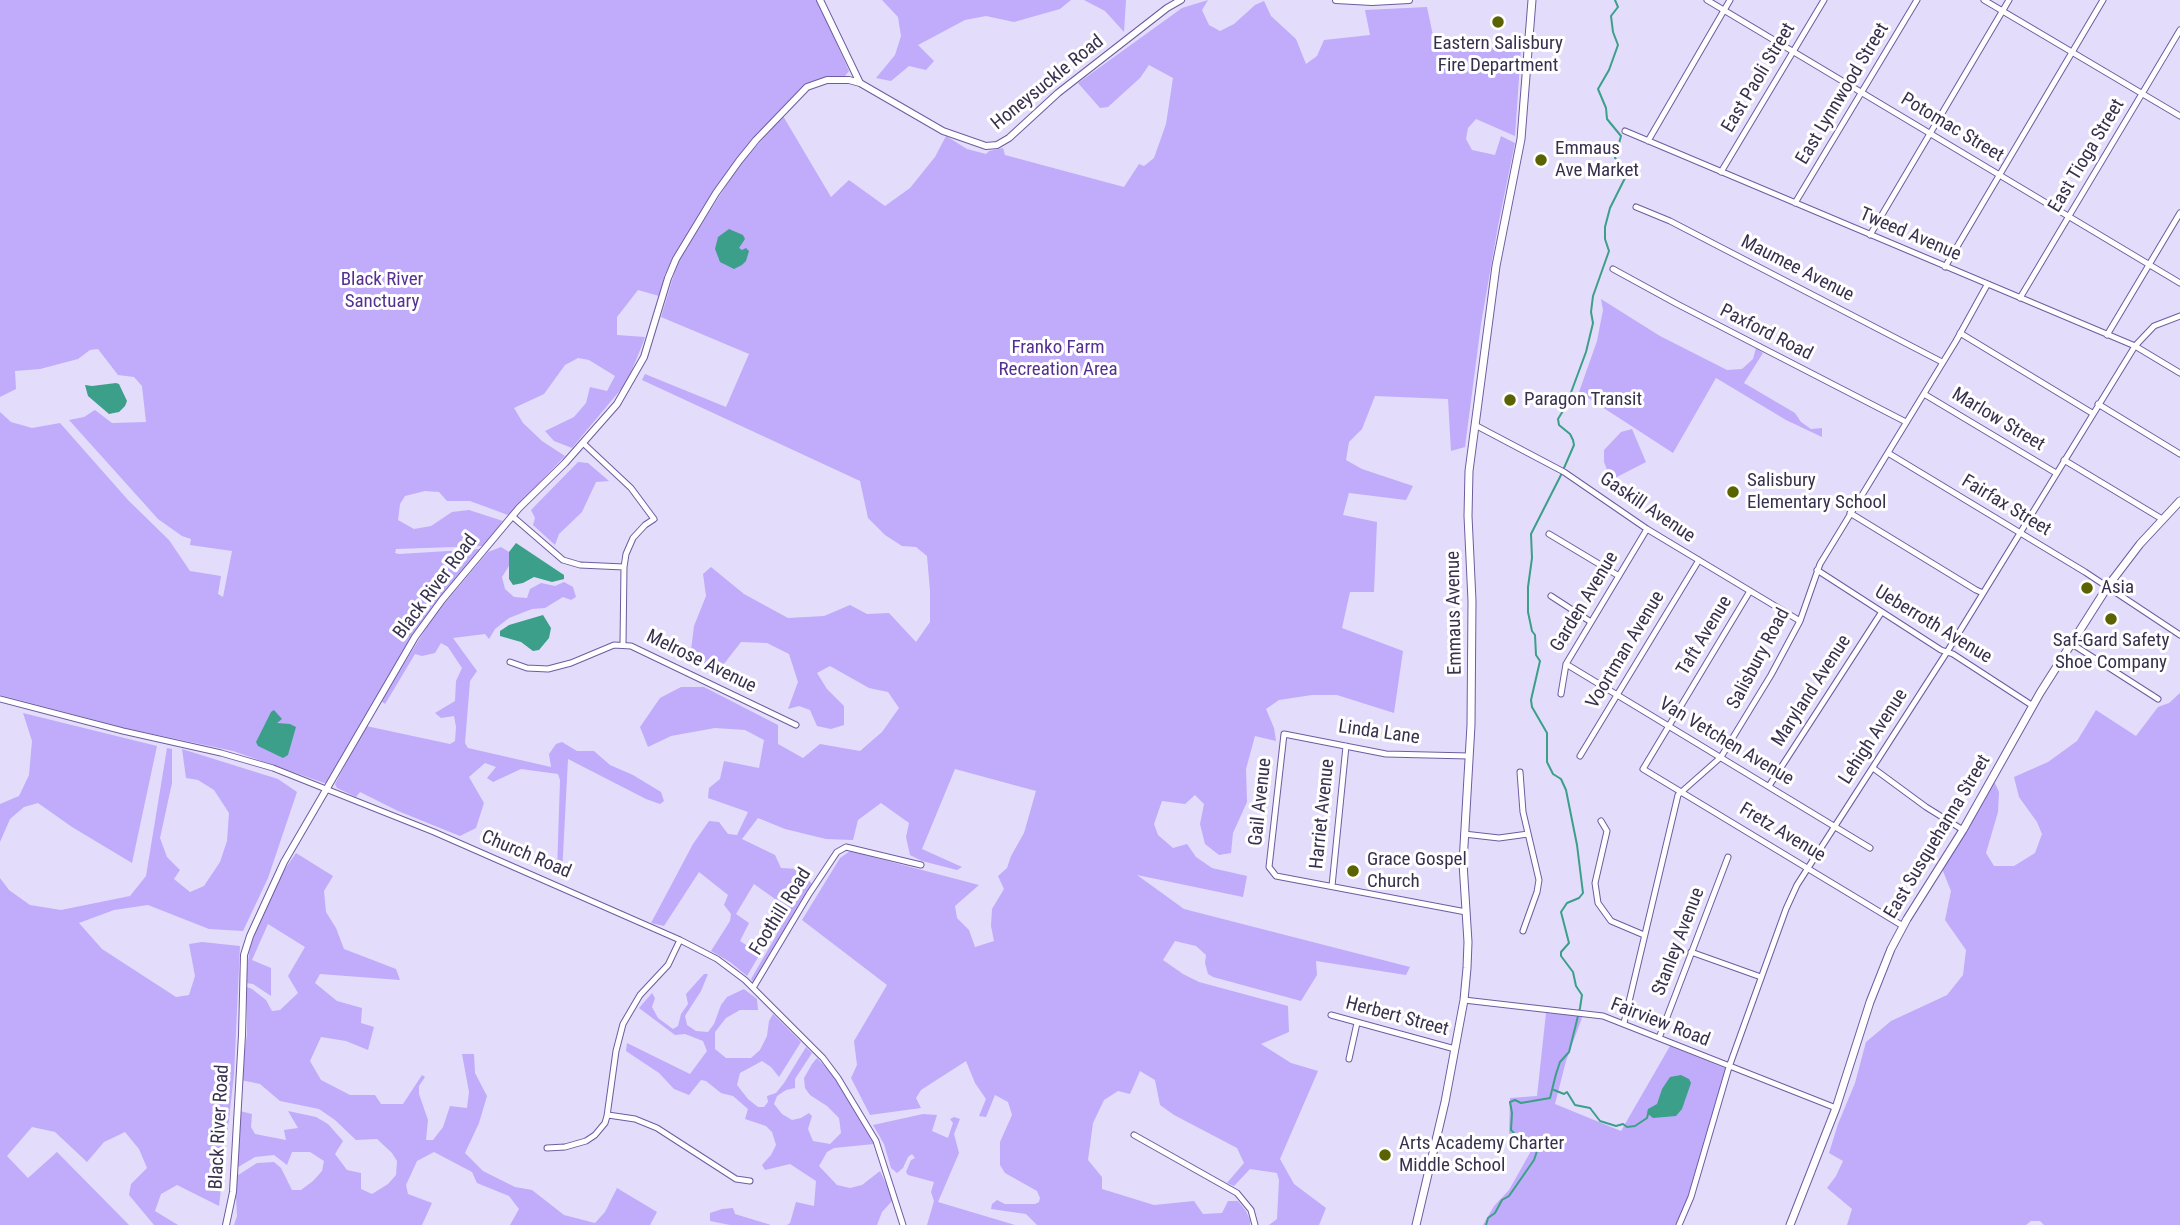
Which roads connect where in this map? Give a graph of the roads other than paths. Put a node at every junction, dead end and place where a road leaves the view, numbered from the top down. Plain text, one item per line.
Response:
1 (820, 0) edge
2 (1181, 0) edge
3 (1336, 0) edge
4 (1409, 0) edge
5 (1532, 0) edge
6 (1707, 0) edge
7 (1730, 0) edge
8 (1824, 0) edge
9 (1917, 0) edge
10 (1984, 0) edge
11 (2009, 0) edge
12 (2103, 0) edge
13 (1725, 10) junction
14 (2003, 11) junction
15 (2180, 30) edge
16 (1794, 51) junction
17 (2072, 52) junction
18 (860, 83) junction
19 (1862, 92) junction
20 (2143, 94) junction
21 (2180, 116) edge
22 (1625, 131) dead end
23 (1931, 134) junction
24 (1648, 141) junction
25 (1721, 172) junction
26 (2000, 175) junction
27 (1795, 203) junction
28 (1636, 207) dead end
29 (2180, 212) edge
30 (2069, 217) junction
31 (1870, 235) junction
32 (2149, 264) junction
33 (1945, 267) junction
34 (1613, 269) dead end
35 (2180, 283) edge
36 (1987, 285) junction
37 (2020, 298) junction
38 (2180, 316) edge
39 (1960, 332) junction
40 (2107, 335) junction
41 (2135, 346) junction
42 (1942, 362) junction
43 (2180, 373) edge
44 (1924, 394) junction
45 (2098, 404) junction
46 (2092, 413) junction
47 (1906, 422) junction
48 (1475, 425) junction
49 (583, 443) junction
50 (1888, 453) junction
51 (2180, 454) edge
52 (2064, 460) junction
53 (2056, 473) junction
54 (2180, 501) edge
55 (1850, 513) junction
56 (512, 516) junction
57 (2162, 519) junction
58 (1647, 529) junction
59 (2020, 533) junction
60 (1549, 534) dead end
61 (1699, 560) junction
62 (624, 567) junction
63 (1817, 570) junction
64 (1619, 576) junction
65 (2108, 586) junction
66 (1750, 591) junction
67 (1983, 593) junction
68 (1551, 596) dead end
69 (1881, 612) junction
70 (1800, 621) junction
71 (1591, 622) junction
72 (2180, 635) edge
73 (623, 644) junction
74 (2071, 644) junction
75 (1947, 652) junction
76 (510, 662) dead end
77 (1566, 664) junction
78 (1561, 694) dead end
79 (1618, 695) junction
80 (0, 699) edge
81 (2158, 699) dead end
82 (2033, 706) junction
83 (796, 725) dead end
84 (1669, 725) junction
85 (1284, 734) joint
86 (1346, 746) junction
87 (1469, 756) junction
88 (1580, 756) dead end
89 (1721, 757) junction
90 (1873, 768) junction
91 (1643, 769) joint
92 (1520, 772) dead end
93 (1769, 786) junction
94 (328, 789) junction
95 (1681, 792) junction
96 (1601, 821) dead end
97 (1835, 825) junction
98 (1963, 830) junction
99 (1464, 834) junction
100 (1528, 834) junction
101 (1870, 848) dead end
102 (1728, 857) dead end
103 (921, 866) dead end
104 (1809, 867) junction
105 (1332, 886) junction
106 (1465, 912) junction
107 (1903, 926) junction
108 (1523, 931) dead end
109 (1644, 935) junction
110 (680, 940) junction
111 (1691, 952) junction
112 (1761, 977) junction
113 (753, 988) junction
114 (1464, 1000) junction
115 (1331, 1015) dead end
116 (1357, 1023) junction
117 (1624, 1023) junction
118 (1659, 1038) junction
119 (1455, 1049) junction
120 (1349, 1059) dead end
121 (1729, 1067) junction
122 (1836, 1108) junction
123 (608, 1115) junction
124 (1134, 1135) dead end
125 (547, 1148) dead end
126 (750, 1181) dead end
127 (1793, 1224) edge
128 (226, 1225) edge
129 (903, 1225) edge
130 (1255, 1225) edge
131 (1416, 1225) edge
132 (1679, 1225) edge

1 - 18 street
2 - 18 street, Honeysuckle Road
3 - 4 street
5 - 48 main road, Emmaus Avenue
6 - 13 street, Potomac Street
7 - 13 street
8 - 16 street, East Paoli Street
9 - 19 street, East Lynnwood Street
10 - 14 street
11 - 14 street
12 - 17 street
13 - 16 street, Potomac Street
13 - 24 street
14 - 17 street
14 - 23 street
15 - 20 street, East Tioga Street
16 - 19 street, Potomac Street
16 - 25 street, East Paoli Street
17 - 20 street
17 - 26 street
18 - 49 street, Black River Road
19 - 23 street, Potomac Street
19 - 27 street, East Lynnwood Street
20 - 21 street
20 - 30 street, East Tioga Street
22 - 24 street, Tweed Avenue
23 - 26 street, Potomac Street
23 - 31 street
24 - 25 street, Tweed Avenue
25 - 27 street, Tweed Avenue
26 - 30 street, Potomac Street
26 - 33 street
27 - 31 street, Tweed Avenue
28 - 42 street, Maumee Avenue
29 - 32 street
30 - 32 street, Potomac Street
30 - 37 street, East Tioga Street
31 - 33 street, Tweed Avenue
32 - 35 street, Potomac Street
32 - 40 street
33 - 36 street, Tweed Avenue
34 - 47 street, Paxford Road
36 - 37 street, Tweed Avenue
36 - 39 street, Salisbury Road
37 - 40 street, Tweed Avenue
38 - 41 street, Lehigh Avenue
39 - 42 street, Salisbury Road
39 - 46 street
40 - 41 street, Tweed Avenue
41 - 43 street, Tweed Avenue
41 - 45 street, Lehigh Avenue
42 - 44 street, Salisbury Road
44 - 47 street, Salisbury Road
44 - 53 street, Marlow Street
45 - 46 street, Lehigh Avenue
45 - 51 street
46 - 52 street, Lehigh Avenue
47 - 50 street, Salisbury Road
48 - 58 street, Gaskill Avenue
48 - 87 main road, Emmaus Avenue
49 - 56 street, Black River Road
49 - 62 street
50 - 55 street, Salisbury Road
50 - 59 street, Fairfax Street
52 - 53 street, Lehigh Avenue
52 - 57 street, Marlow Street
53 - 59 street, Lehigh Avenue
54 - 57 main road, East Susquehanna Street
55 - 63 street, Salisbury Road
55 - 67 street
56 - 62 street
56 - 94 street, Black River Road
57 - 65 main road, East Susquehanna Street
58 - 61 street, Gaskill Avenue
58 - 64 street, Garden Avenue
59 - 65 street, Fairfax Street
59 - 67 street, Lehigh Avenue
60 - 64 street
61 - 66 street, Gaskill Avenue
61 - 79 street, Voortman Avenue
62 - 73 street
63 - 69 street, Ueberroth Avenue
63 - 70 street, Salisbury Road
64 - 71 street, Garden Avenue
65 - 72 street, Fairfax Street
65 - 74 main road, East Susquehanna Street
66 - 70 street, Gaskill Avenue
66 - 84 street, Taft Avenue
67 - 75 street, Lehigh Avenue
68 - 71 street
69 - 75 street, Ueberroth Avenue
69 - 93 street, Maryland Avenue
70 - 89 street, Salisbury Road
71 - 77 street, Garden Avenue
73 - 76 street, Melrose Avenue
73 - 83 street, Melrose Avenue
74 - 81 street
74 - 82 main road, East Susquehanna Street
75 - 82 street, Ueberroth Avenue
75 - 90 street, Lehigh Avenue
77 - 78 street, Garden Avenue
77 - 79 street, Van Vetchen Avenue
79 - 84 street, Van Vetchen Avenue
79 - 88 street, Voortman Avenue
80 - 94 street, Church Road
82 - 98 main road, East Susquehanna Street
84 - 89 street, Van Vetchen Avenue
84 - 91 street, Taft Avenue
85 - 86 street, Linda Lane
85 - 105 street, Gail Avenue
86 - 87 street, Linda Lane
86 - 105 street, Harriet Avenue
87 - 99 main road, Emmaus Avenue
89 - 93 street, Van Vetchen Avenue
89 - 95 street, Salisbury Road
90 - 97 street, Lehigh Avenue
90 - 98 street
91 - 95 street, Fretz Avenue
92 - 100 street
93 - 97 street, Van Vetchen Avenue
94 - 110 street, Church Road
94 - 128 street, Black River Road
95 - 104 street, Fretz Avenue
95 - 109 street
96 - 109 street
97 - 101 street, Van Vetchen Avenue
97 - 104 street, Lehigh Avenue
98 - 107 main road, East Susquehanna Street
99 - 100 street
99 - 106 main road, Emmaus Avenue
100 - 108 street
102 - 111 street, Stanley Avenue
103 - 113 street, Foothill Road
104 - 107 street, Fretz Avenue
104 - 112 street, Lehigh Avenue
105 - 106 street
106 - 114 main road, Emmaus Avenue
107 - 122 main road, East Susquehanna Street
109 - 117 street
110 - 113 street, Church Road
110 - 123 street
111 - 112 street
111 - 118 street, Stanley Avenue
112 - 121 street, Lehigh Avenue
113 - 129 street, Church Road
114 - 117 street, Fairview Road
114 - 119 main road, Emmaus Avenue
115 - 116 street, Herbert Street
116 - 119 street, Herbert Street
116 - 120 street
117 - 118 street, Fairview Road
118 - 121 street, Fairview Road
119 - 131 main road, Emmaus Avenue
121 - 122 street, Fairview Road
121 - 132 street, Lehigh Avenue
122 - 127 main road, East Susquehanna Street
123 - 125 street
123 - 126 street
124 - 130 street

